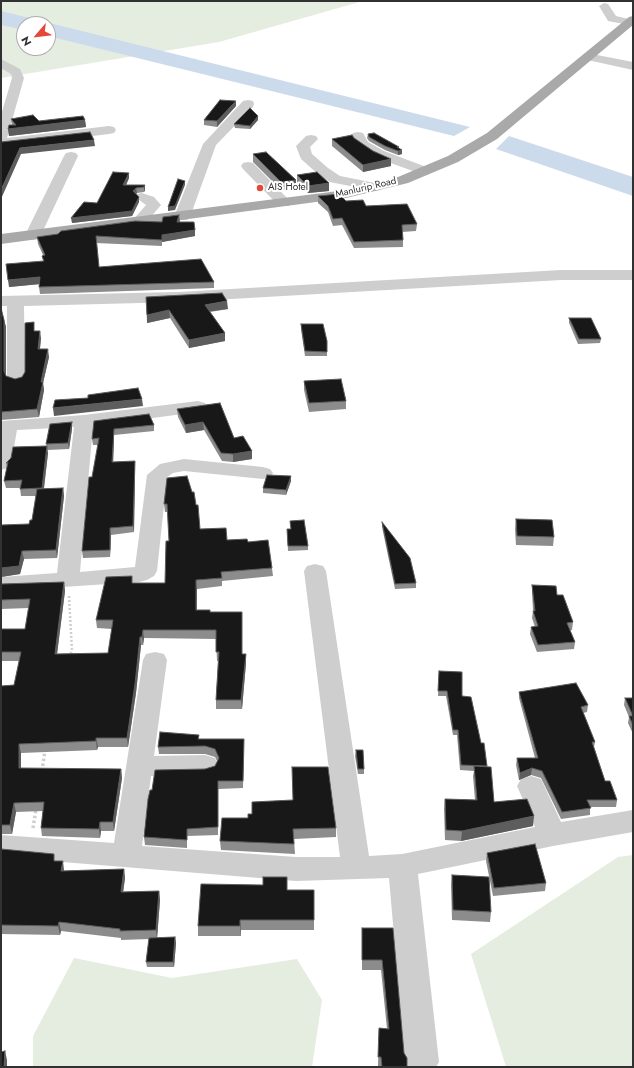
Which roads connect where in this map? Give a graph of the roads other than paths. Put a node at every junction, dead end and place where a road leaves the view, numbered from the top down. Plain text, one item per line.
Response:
1 (604, 6) dead end
2 (631, 21) edge
3 (587, 57) junction
4 (1, 63) edge
5 (633, 66) edge
6 (248, 104) dead end
7 (109, 130) dead end
8 (358, 136) dead end
9 (1, 137) edge
10 (310, 139) dead end
11 (1, 143) edge
12 (71, 156) dead end
13 (248, 166) dead end
14 (424, 171) junction
15 (375, 187) junction
16 (142, 197) dead end
17 (284, 203) junction
18 (182, 217) junction
19 (140, 221) junction
20 (33, 236) junction
21 (1, 239) edge
22 (633, 275) edge
23 (8, 301) edge
24 (16, 379) edge
25 (198, 407) edge
26 (84, 421) junction
27 (1, 464) edge
28 (263, 473) dead end
29 (315, 571) dead end
30 (68, 580) junction
31 (1, 584) edge
32 (155, 660) dead end
33 (206, 765) dead end
34 (140, 766) junction
35 (531, 786) dead end
36 (633, 821) edge
37 (553, 835) junction
38 (1, 846) edge
39 (126, 856) junction
40 (402, 866) junction
41 (356, 868) junction
42 (422, 1062) dead end

1 - 2 street
2 - 3 main road, Manlurip Road
3 - 5 street
3 - 14 main road, Manlurip Road
4 - 9 street
6 - 18 street
7 - 11 street
8 - 14 street
10 - 15 street
12 - 20 street
13 - 17 street
14 - 15 main road, Manlurip Road
15 - 17 main road, Manlurip Road
16 - 19 street
17 - 18 main road, Manlurip Road
18 - 19 main road, Manlurip Road
19 - 20 main road, Manlurip Road
20 - 21 main road, Manlurip Road
22 - 23 street
23 - 24 street
25 - 26 street
26 - 27 street
26 - 30 street
28 - 30 street
29 - 41 street
30 - 31 street
32 - 34 street
33 - 34 street
34 - 39 street
35 - 37 street
36 - 37 street
37 - 40 street
38 - 39 street
39 - 41 street
40 - 41 street
40 - 42 street

